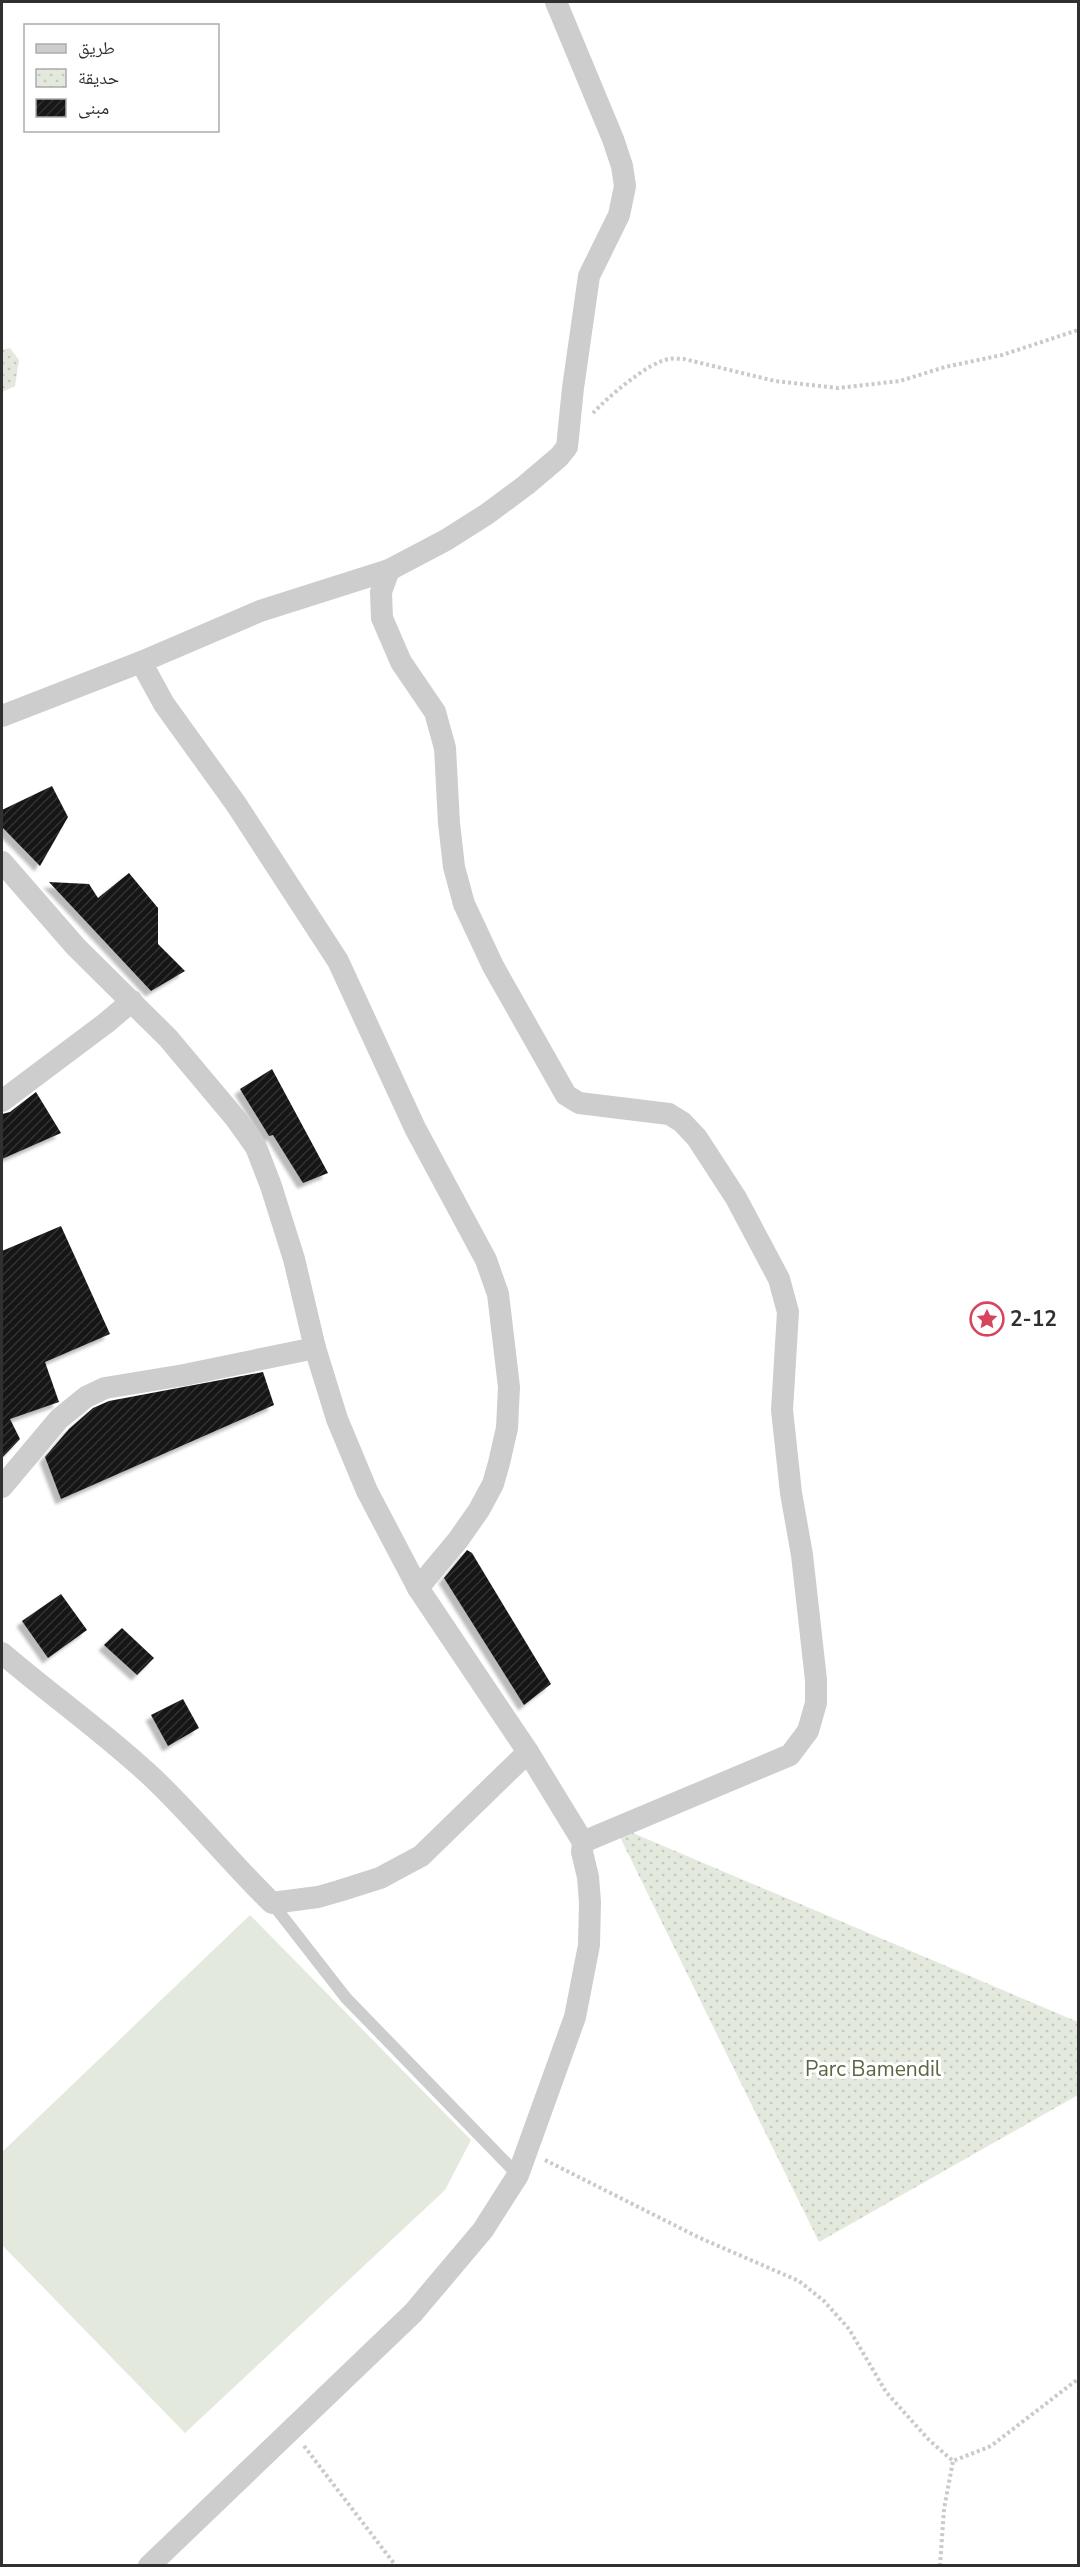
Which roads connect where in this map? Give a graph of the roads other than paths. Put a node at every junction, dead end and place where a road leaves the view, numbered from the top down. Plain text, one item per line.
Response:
1 (556, 2) edge
2 (389, 570) junction
3 (141, 662) junction
4 (2, 716) edge
5 (2, 862) edge
6 (132, 1001) junction
7 (2, 1101) edge
8 (315, 1348) junction
9 (2, 1487) edge
10 (418, 1588) junction
11 (2, 1653) edge
12 (528, 1752) junction
13 (584, 1842) junction
14 (272, 1903) junction
15 (518, 2175) junction
16 (149, 2565) edge

1 - 2 street
2 - 3 street
2 - 13 street
3 - 4 street
3 - 10 street
5 - 6 street
6 - 7 street
6 - 8 street
8 - 9 street
8 - 10 street
10 - 12 street
11 - 14 street
12 - 13 street
12 - 14 street
13 - 15 street
14 - 15 lane
15 - 16 street

